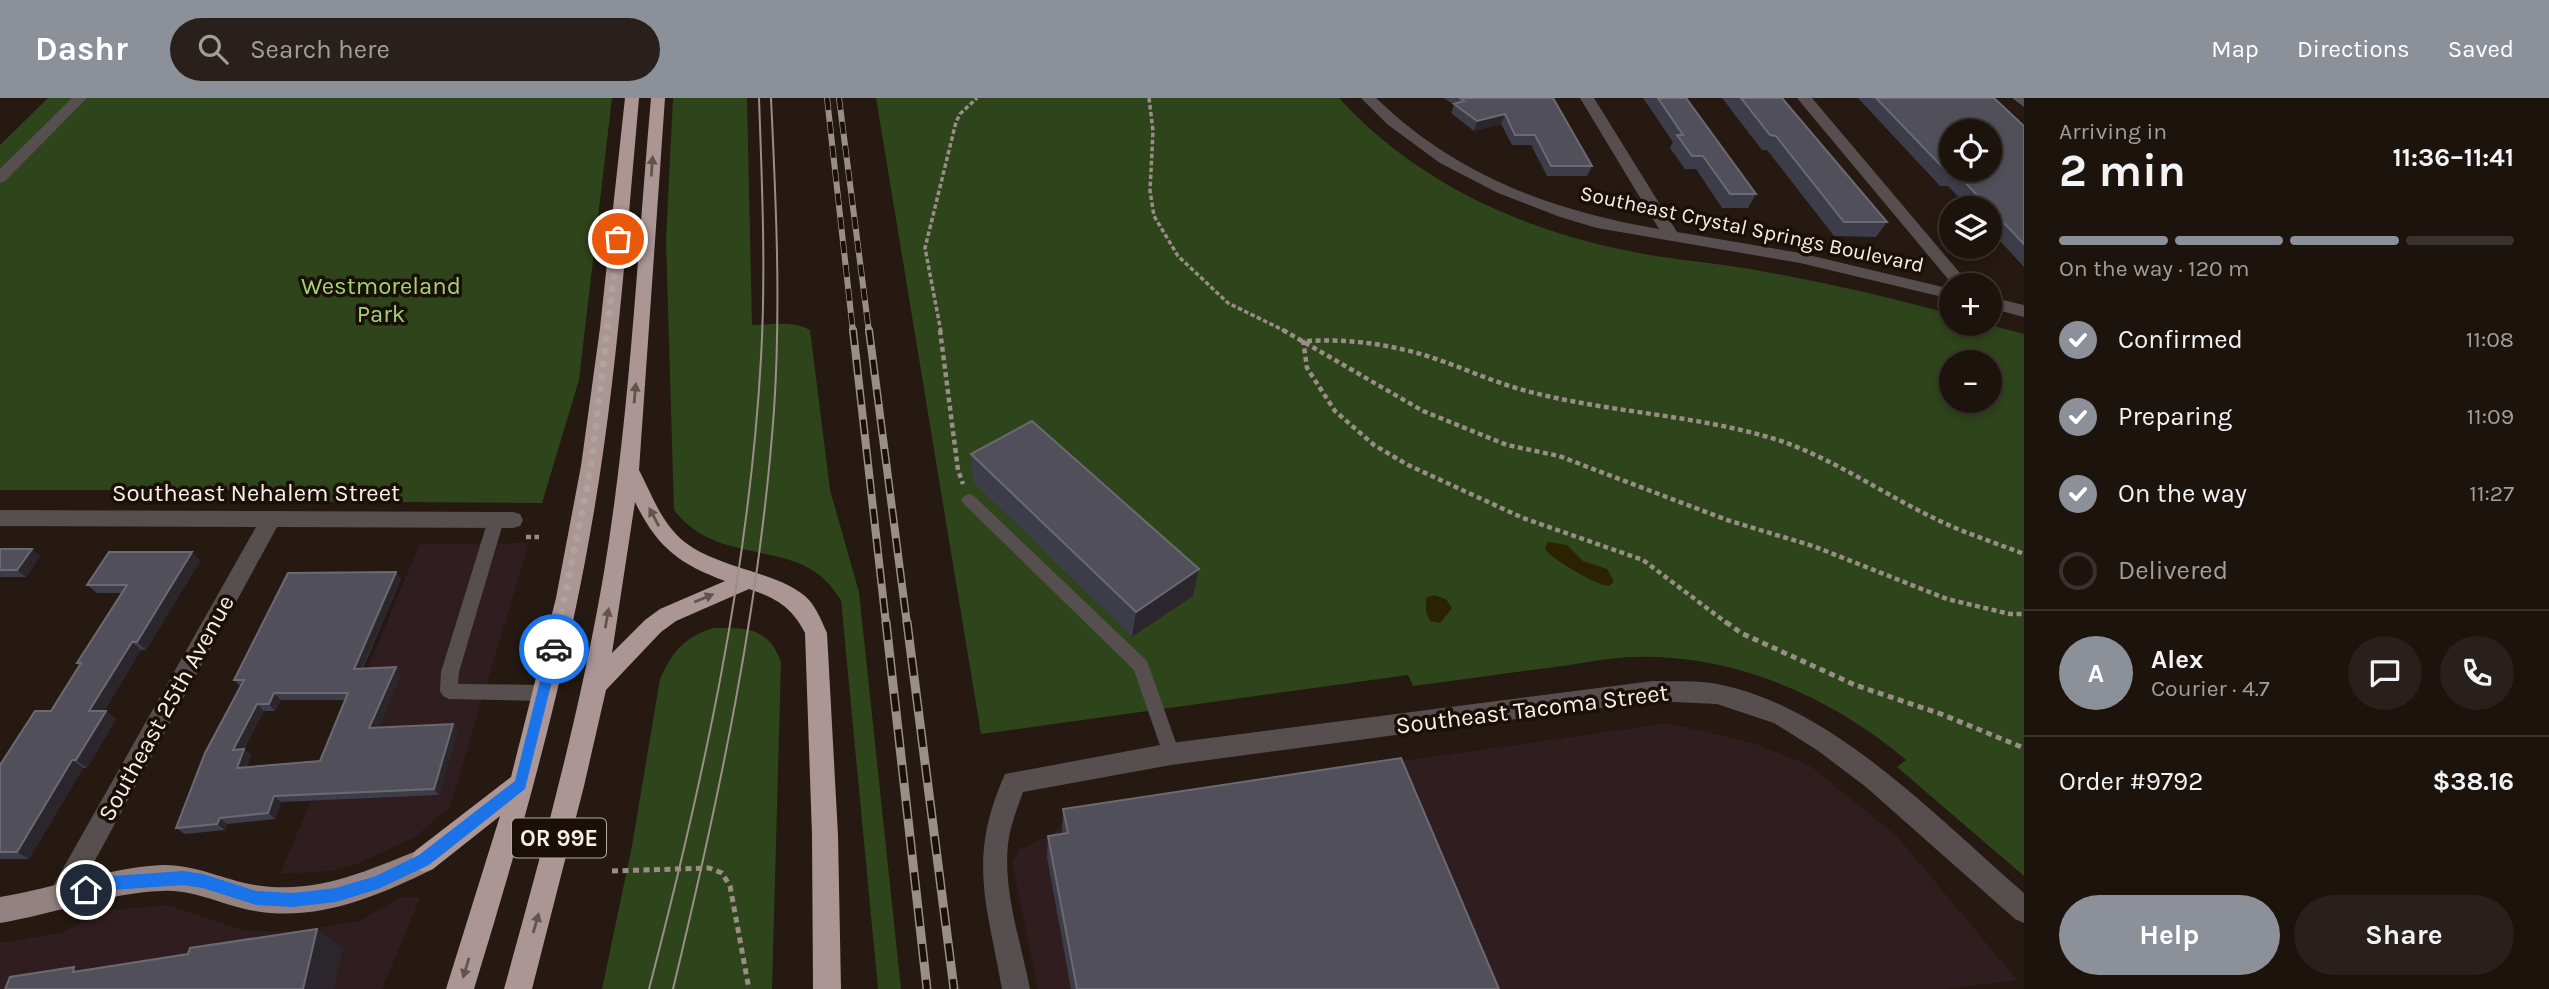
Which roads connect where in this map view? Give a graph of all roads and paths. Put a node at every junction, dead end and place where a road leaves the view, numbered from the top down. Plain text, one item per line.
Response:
1 (80, 98) edge
2 (632, 98) edge
3 (657, 98) edge
4 (977, 98) edge
5 (1149, 98) edge
6 (1368, 98) edge
7 (1587, 98) edge
8 (1804, 98) edge
9 (2019, 98) edge
10 (2024, 103) edge
11 (0, 178) edge
12 (1670, 234) junction
13 (1952, 273) edge
14 (1939, 291) edge
15 (2002, 306) edge
16 (2024, 311) edge
17 (1304, 340) junction
18 (629, 470) junction
19 (969, 500) joint
20 (0, 518) edge
21 (271, 520) junction
22 (505, 520) joint
23 (2024, 554) edge
24 (747, 581) junction
25 (2024, 614) edge
26 (595, 685) junction
27 (544, 693) junction
28 (2024, 748) edge
29 (1171, 754) junction
30 (520, 785) junction
31 (424, 860) joint
32 (612, 871) dead end
33 (61, 897) junction
34 (0, 910) edge
35 (2024, 910) edge
36 (460, 989) edge
37 (518, 989) edge
38 (749, 989) edge
39 (827, 989) edge
40 (1016, 989) edge

1 - 11 street
2 - 27 highway, OR 99E
18 -> 3 highway, OR 99E
4 - 19 path
5 - 17 path
6 - 12 street, Southeast Crystal Springs Boulevard
7 - 12 street
8 - 13 street
9 - 10 street
12 - 14 street, Southeast Crystal Springs Boulevard
15 - 16 street
17 - 23 path
17 - 25 path
17 - 28 path
24 -> 18 highway
26 -> 18 highway, OR 99E
19 - 29 lane
20 - 21 street, Southeast Nehalem Street
21 - 22 street, Southeast Nehalem Street
21 - 33 street, Southeast 25th Avenue
22 - 27 lane
26 -> 24 highway
24 - 39 highway
37 -> 26 highway, OR 99E
27 - 30 highway, OR 99E
29 - 35 street, Southeast Tacoma Street
29 - 40 street, Southeast Tacoma Street
30 - 31 highway
30 -> 36 highway, OR 99E
31 - 33 main road
32 - 38 path
33 - 34 main road

